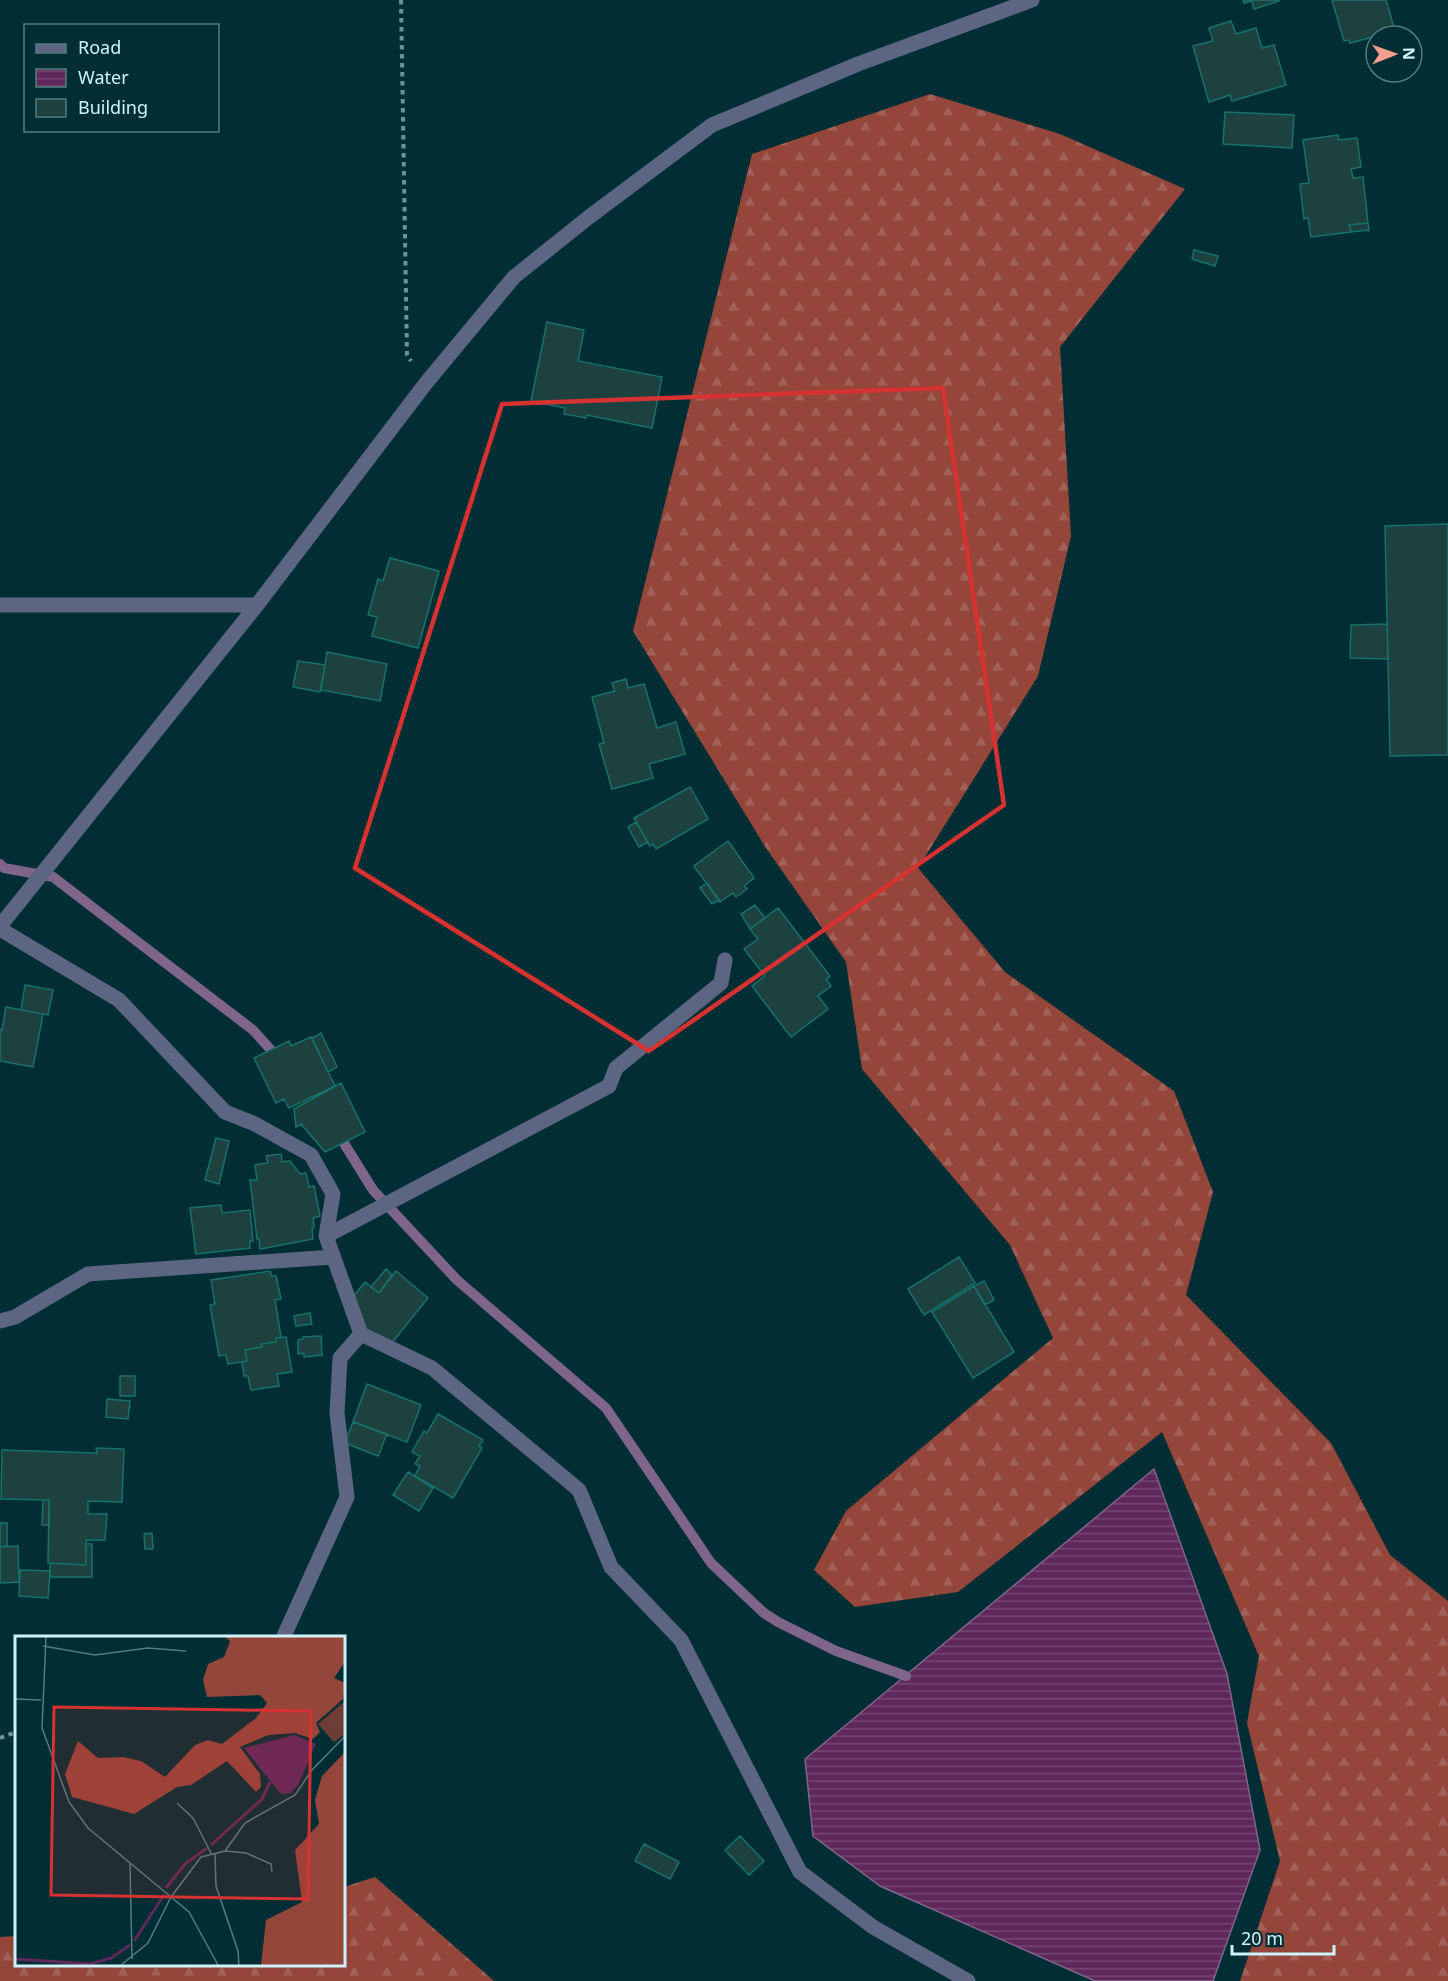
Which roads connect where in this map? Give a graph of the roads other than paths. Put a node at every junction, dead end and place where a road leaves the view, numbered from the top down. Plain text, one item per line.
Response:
1 (1032, 0) edge
2 (0, 605) edge
3 (257, 605) junction
4 (0, 928) edge
5 (725, 960) dead end
6 (326, 1236) junction
7 (333, 1257) junction
8 (0, 1321) edge
9 (361, 1334) junction
10 (285, 1636) edge
11 (969, 1981) edge

1 - 3 street
2 - 3 street
3 - 4 street
4 - 6 street
5 - 6 street
6 - 7 street
7 - 8 street
7 - 9 street
9 - 10 street
9 - 11 street

